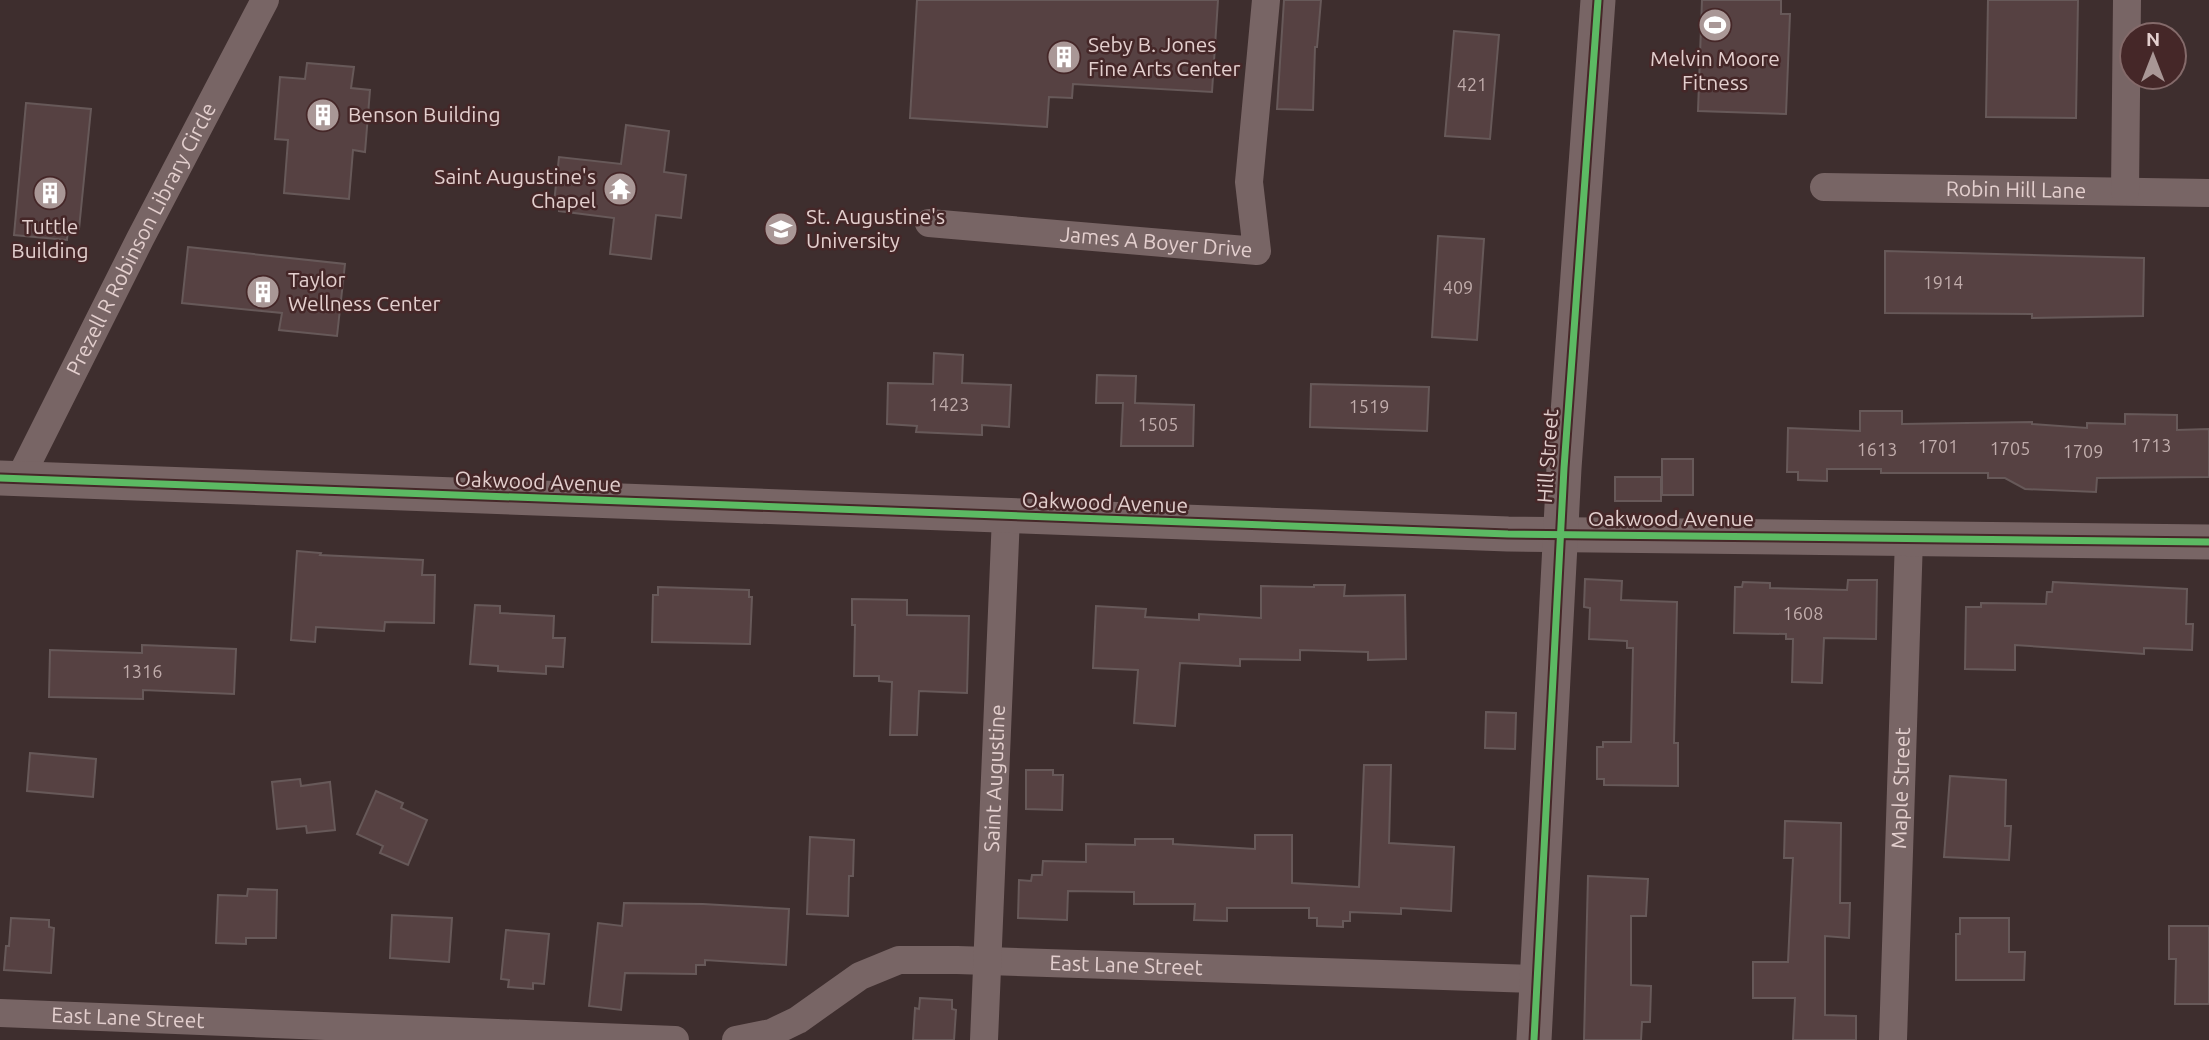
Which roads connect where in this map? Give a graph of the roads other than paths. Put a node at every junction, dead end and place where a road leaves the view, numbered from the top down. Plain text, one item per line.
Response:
1 (265, 0) edge
2 (1266, 0) edge
3 (1598, 0) edge
4 (2127, 0) edge
5 (1824, 187) dead end
6 (2125, 191) junction
7 (2209, 192) edge
8 (929, 223) dead end
9 (10, 478) edge
10 (1006, 516) junction
11 (1561, 536) junction
12 (1909, 538) junction
13 (2209, 541) edge
14 (987, 961) junction
15 (1537, 979) junction
16 (0, 1013) edge
17 (285, 1032) edge
18 (675, 1040) edge
19 (736, 1040) edge
20 (984, 1040) edge
21 (1534, 1040) edge
22 (1893, 1040) edge

1 - 9 street, Prezell R Robinson Library Circle
2 - 8 street, James A Boyer Drive
3 - 11 street, Hill Street
4 - 6 street
5 - 6 street, Robin Hill Lane
6 - 7 street, Robin Hill Lane
9 - 10 street, Oakwood Avenue
10 - 11 street, Oakwood Avenue
10 - 14 street, Saint Augustine
11 - 12 street, Oakwood Avenue
11 - 15 street, Hill Street
12 - 13 street, Oakwood Avenue
12 - 22 street, Maple Street
14 - 15 street, East Lane Street
14 - 19 street, East Lane Street
14 - 20 street, Saint Augustine
15 - 21 street, Hill Street
16 - 17 street, East Lane Street
17 - 18 street, East Lane Street

